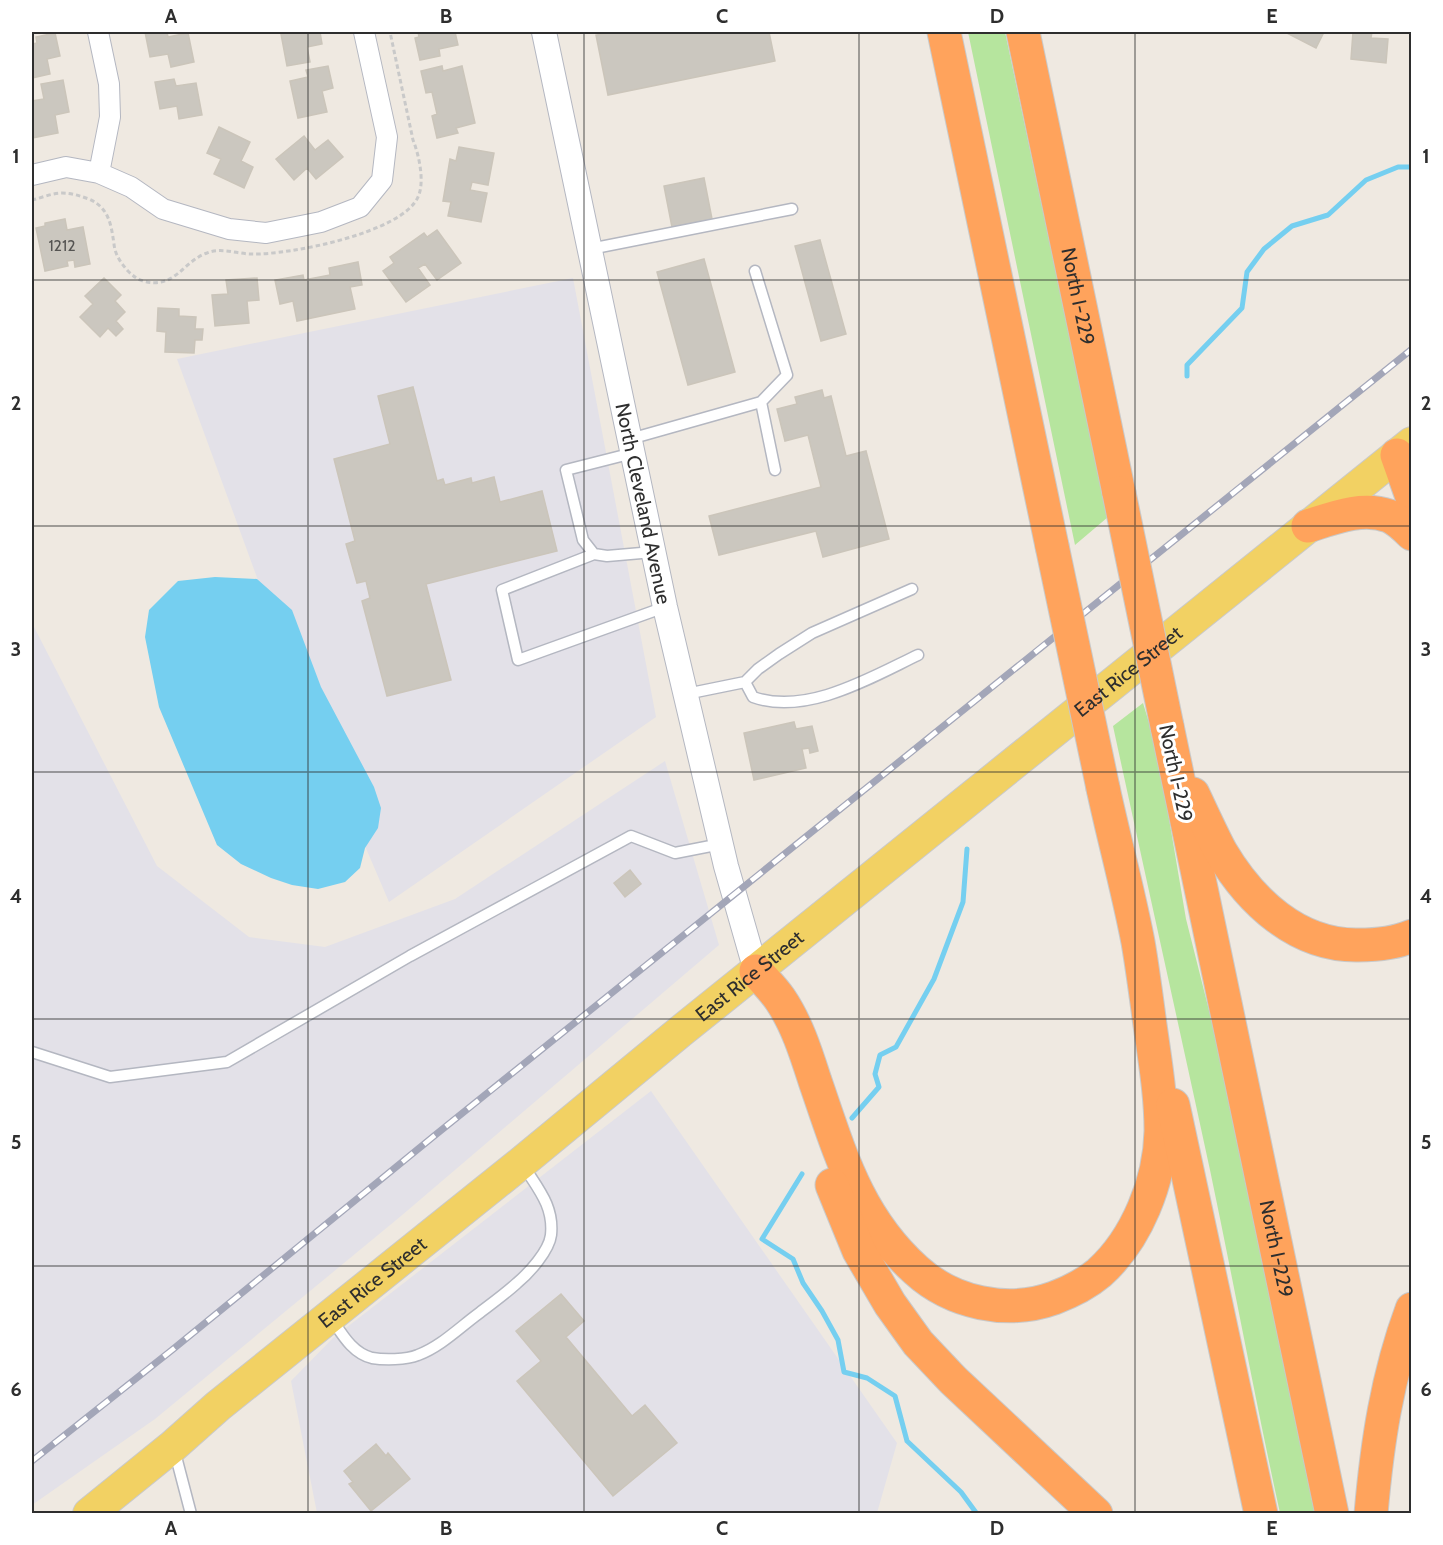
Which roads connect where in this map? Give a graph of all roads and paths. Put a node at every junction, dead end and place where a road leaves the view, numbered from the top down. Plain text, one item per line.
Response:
1 (98, 32) edge
2 (364, 32) edge
3 (390, 32) edge
4 (544, 32) edge
5 (944, 32) edge
6 (1023, 32) edge
7 (99, 173) junction
8 (32, 175) edge
9 (32, 200) edge
10 (792, 209) dead end
11 (590, 249) junction
12 (755, 271) dead end
13 (760, 402) junction
14 (631, 446) junction
15 (1404, 449) edge
16 (775, 470) dead end
17 (1412, 497) edge
18 (1308, 526) junction
19 (1412, 534) edge
20 (654, 552) junction
21 (594, 555) junction
22 (912, 589) dead end
23 (665, 607) junction
24 (918, 655) dead end
25 (745, 682) junction
26 (686, 694) junction
27 (1169, 739) junction
28 (721, 844) junction
29 (1412, 936) edge
30 (1138, 942) junction
31 (756, 971) junction
32 (32, 1052) edge
33 (521, 1163) junction
34 (1412, 1309) edge
35 (330, 1316) junction
36 (173, 1446) junction
37 (89, 1514) edge
38 (191, 1514) edge
39 (1096, 1514) edge
40 (1261, 1514) edge
41 (1332, 1514) edge
42 (1371, 1514) edge

1 - 7 street
2 - 7 street
3 - 9 path
4 - 11 street, North Cleveland Avenue
5 - 30 highway, bridge
6 - 27 highway, North I-229, bridge
7 - 8 street
10 - 11 lane
11 - 14 street, North Cleveland Avenue
12 - 13 lane
13 - 14 lane
13 - 16 lane
14 - 20 street, North Cleveland Avenue
14 - 21 lane
15 - 17 highway
15 - 18 main road, East Rice Street
18 - 19 highway
18 - 31 main road, East Rice Street
20 - 21 lane
20 - 23 street, North Cleveland Avenue
21 - 23 lane
22 - 25 lane
23 - 26 street, North Cleveland Avenue
24 - 25 lane
25 - 26 lane
26 - 28 street, North Cleveland Avenue
27 - 29 highway
27 - 41 highway, North I-229
28 - 31 street, North Cleveland Avenue
28 - 32 lane
30 - 31 highway
30 - 40 highway
31 - 33 main road, East Rice Street
31 - 39 highway
33 - 35 main road, East Rice Street
33 - 35 lane
34 - 42 highway
35 - 36 main road, East Rice Street
36 - 37 main road, East Rice Street
36 - 38 lane

